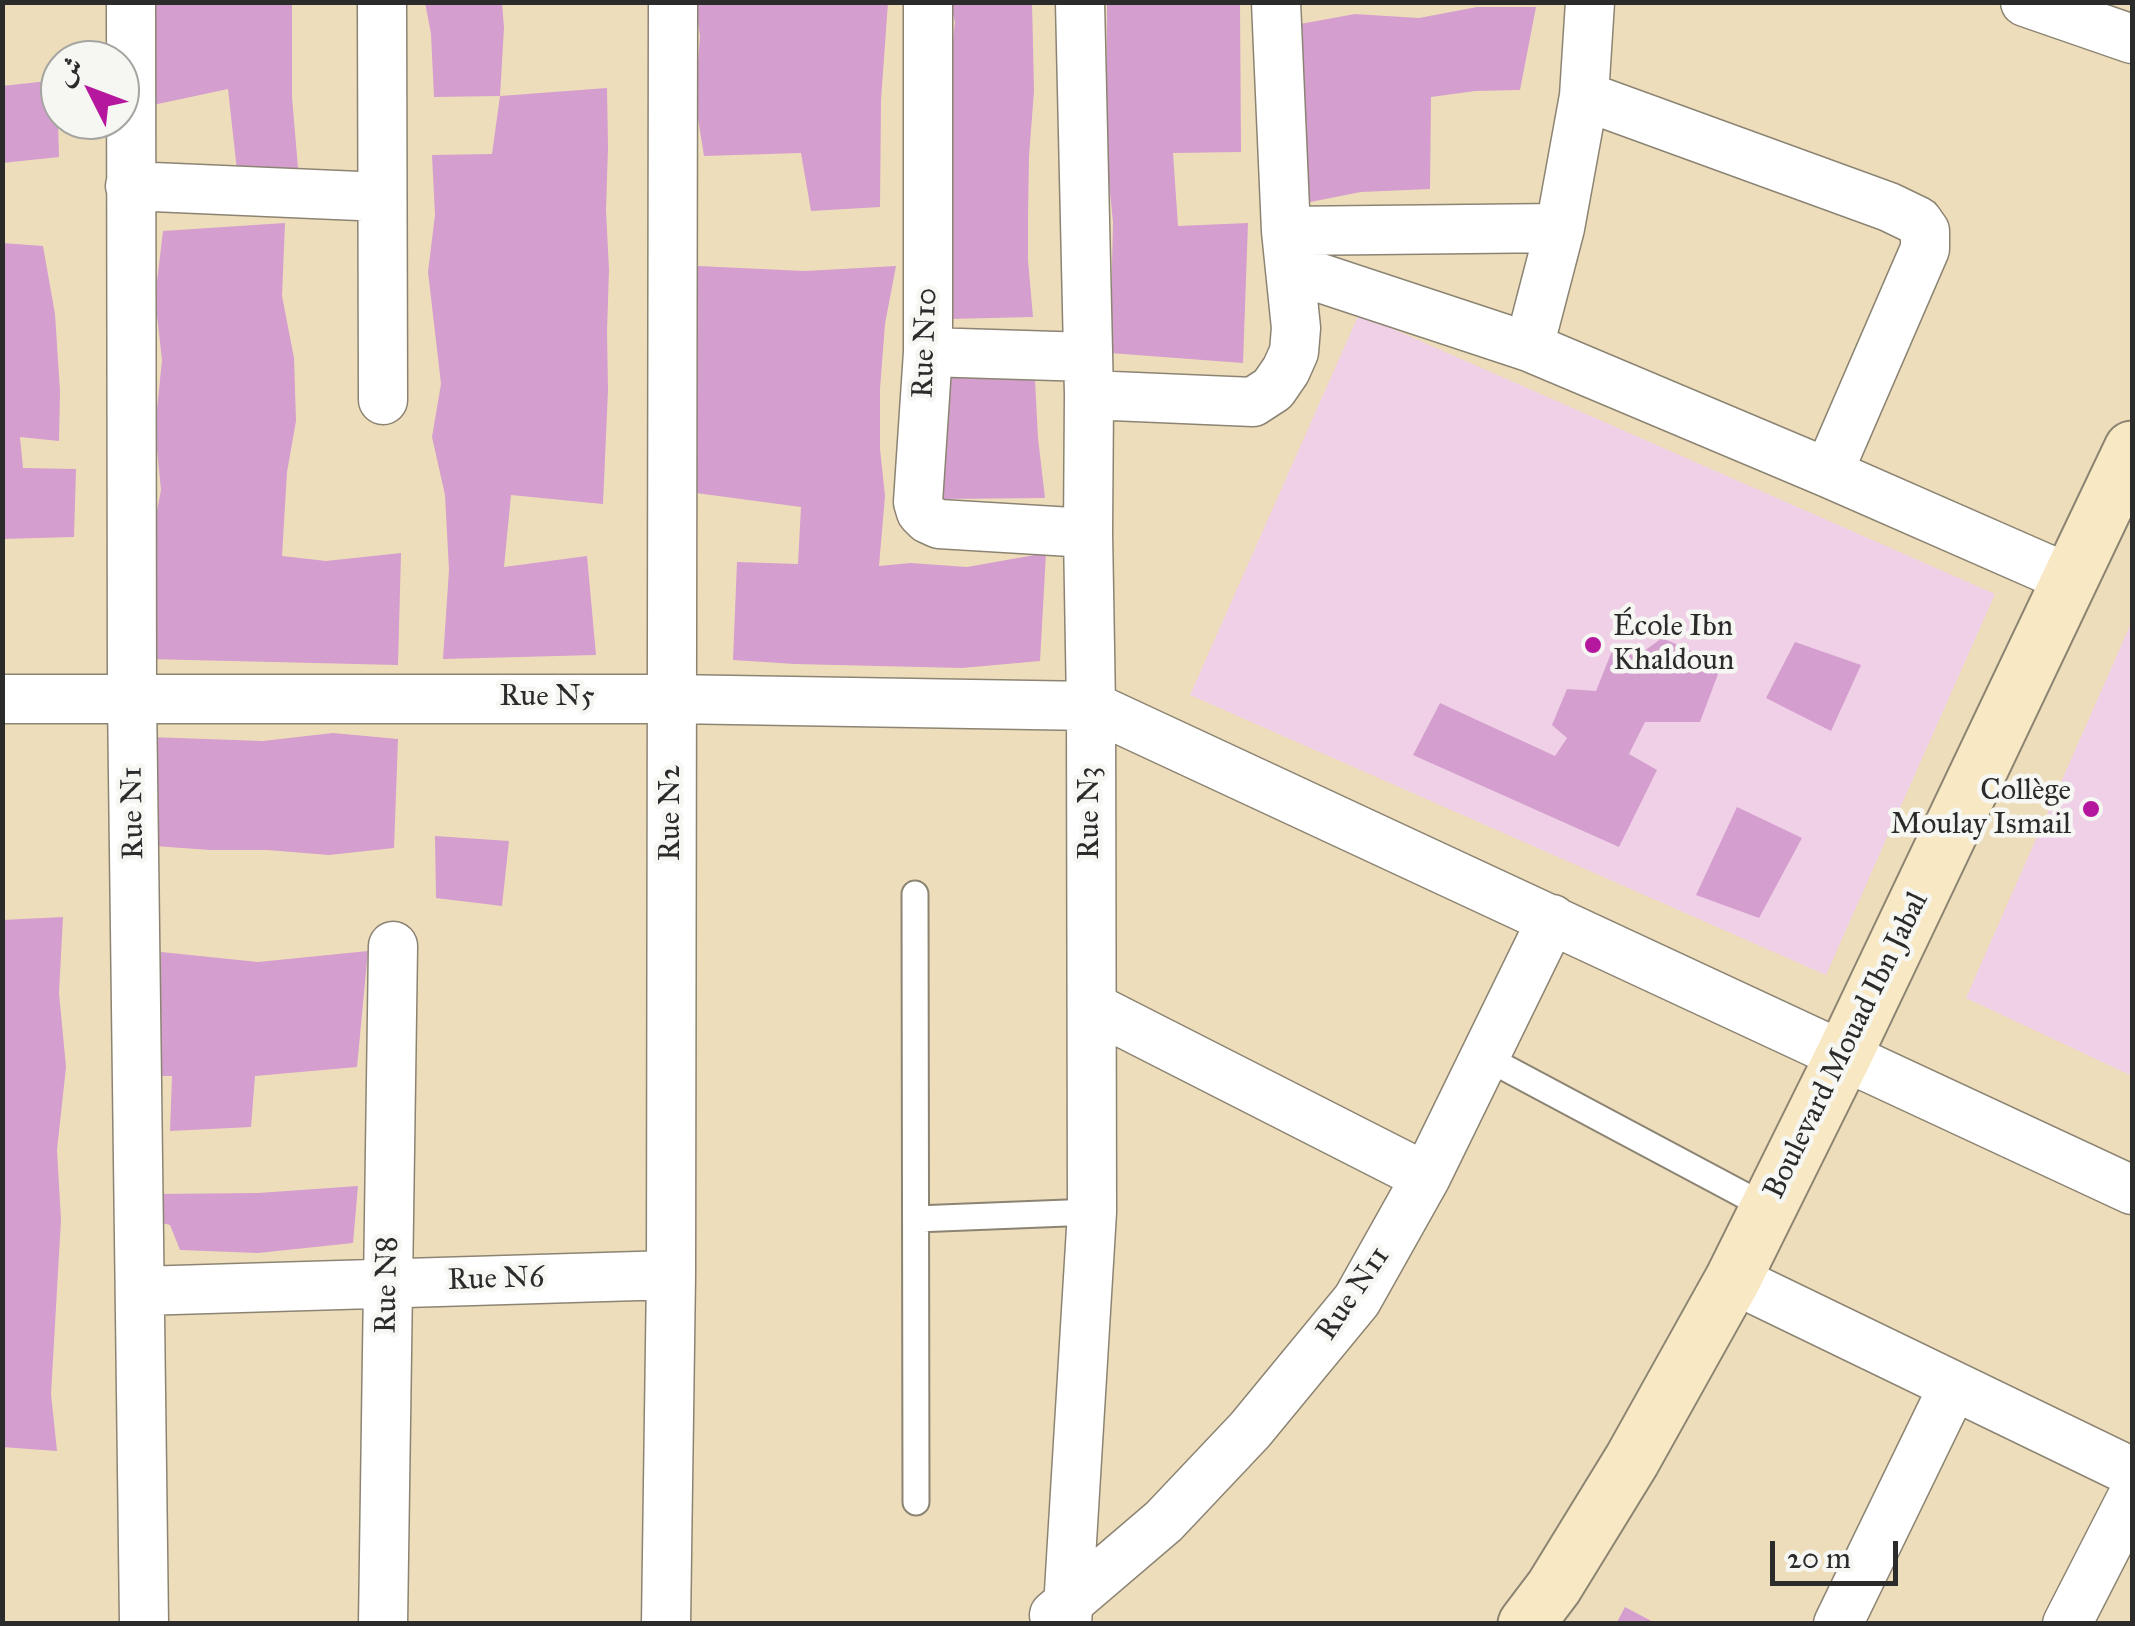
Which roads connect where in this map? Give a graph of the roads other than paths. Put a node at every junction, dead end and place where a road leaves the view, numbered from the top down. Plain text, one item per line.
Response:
1 (131, 2) edge
2 (382, 2) edge
3 (673, 2) edge
4 (928, 2) edge
5 (1080, 2) edge
6 (1276, 2) edge
7 (1590, 2) edge
8 (2025, 2) edge
9 (2132, 39) edge
10 (1584, 96) junction
11 (130, 186) junction
12 (382, 197) junction
13 (1560, 228) junction
14 (1288, 249) junction
15 (1529, 346) junction
16 (928, 352) junction
17 (1088, 376) junction
18 (382, 400) dead end
19 (2132, 449) edge
20 (1828, 472) junction
21 (1088, 534) junction
22 (2072, 580) junction
23 (132, 697) junction
24 (2, 699) edge
25 (672, 699) junction
26 (1091, 706) junction
27 (915, 894) dead end
28 (1552, 919) junction
29 (393, 946) dead end
30 (1092, 1008) junction
31 (1486, 1057) junction
32 (1843, 1057) junction
33 (1426, 1176) junction
34 (2132, 1190) edge
35 (1768, 1208) junction
36 (1092, 1212) junction
37 (916, 1219) junction
38 (670, 1275) junction
39 (1732, 1279) junction
40 (388, 1283) junction
41 (141, 1291) junction
42 (1953, 1387) junction
43 (2132, 1472) edge
44 (2132, 1496) edge
45 (916, 1502) dead end
46 (1059, 1617) edge
47 (144, 1624) edge
48 (383, 1624) edge
49 (666, 1624) edge
50 (1526, 1624) edge
51 (1838, 1624) edge
52 (2068, 1624) edge

1 - 11 street, Rue N1
2 - 12 street
3 - 25 street, Rue N2
4 - 16 street, Rue N10
5 - 17 street, Rue N3
6 - 14 street
7 - 10 street
8 - 9 street
10 - 13 street
10 - 20 street
11 - 12 street
11 - 23 street, Rue N1
12 - 18 street
13 - 14 street
13 - 15 street
14 - 15 street
14 - 17 street
15 - 20 street
16 - 17 street
16 - 21 street, Rue N10
17 - 21 street, Rue N3
19 - 22 main road, Boulevard Mouad Ibn Jabal
20 - 22 street
21 - 26 street, Rue N3
22 - 32 main road, Boulevard Mouad Ibn Jabal
23 - 24 street, Rue N5
23 - 25 street, Rue N5
23 - 41 street, Rue N1
25 - 26 street, Rue N5
25 - 38 street, Rue N2
26 - 28 street
26 - 30 street, Rue N3
27 - 37 lane
28 - 31 street, Rue N11
28 - 32 street
29 - 40 street, Rue N8
30 - 33 street
30 - 36 street, Rue N3
31 - 33 street, Rue N11
31 - 35 lane
32 - 34 street
32 - 35 main road, Boulevard Mouad Ibn Jabal
33 - 46 street, Rue N11
35 - 39 main road, Boulevard Mouad Ibn Jabal
36 - 37 lane
36 - 46 street, Rue N3
37 - 45 lane
38 - 40 street, Rue N6
38 - 49 street, Rue N2
39 - 42 street
39 - 50 main road, Boulevard Mouad Ibn Jabal
40 - 41 street, Rue N6
40 - 48 street, Rue N8
41 - 47 street, Rue N1
42 - 43 street
42 - 51 street
44 - 52 street

